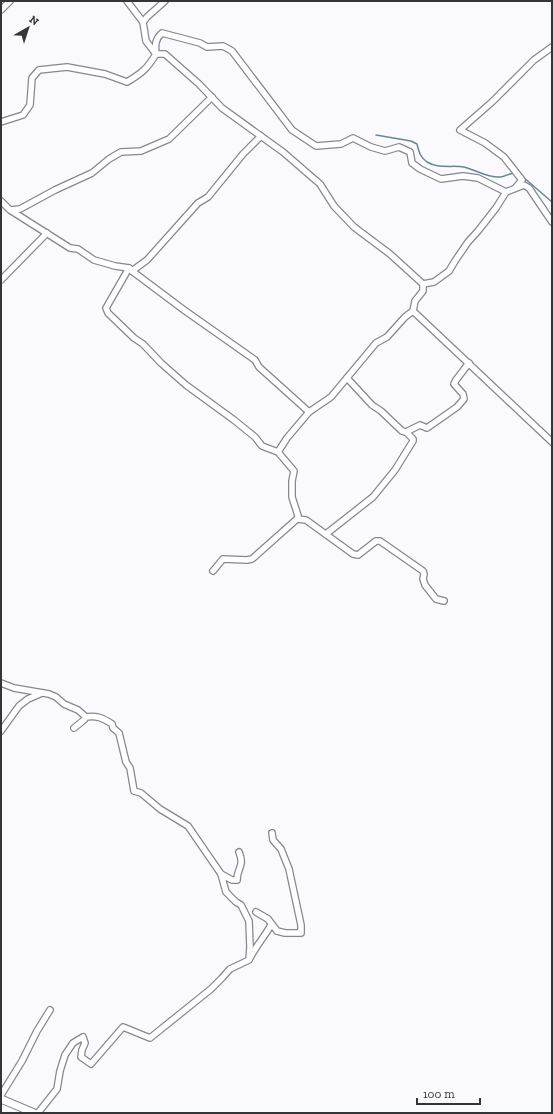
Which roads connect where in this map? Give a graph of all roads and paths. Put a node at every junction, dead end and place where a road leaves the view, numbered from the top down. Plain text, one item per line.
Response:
1 (10, 1) edge
2 (127, 1) edge
3 (165, 1) edge
4 (1, 10) edge
5 (143, 22) junction
6 (552, 47) edge
7 (156, 54) junction
8 (212, 97) junction
9 (1, 122) edge
10 (261, 136) junction
11 (514, 188) junction
12 (506, 192) junction
13 (1, 201) edge
14 (10, 210) junction
15 (552, 222) edge
16 (47, 234) junction
17 (131, 270) junction
18 (1, 280) edge
19 (423, 284) junction
20 (413, 311) junction
21 (469, 363) junction
22 (347, 378) junction
23 (309, 412) junction
24 (406, 432) junction
25 (552, 442) edge
26 (278, 452) junction
27 (299, 519) junction
28 (326, 534) junction
29 (213, 571) dead end
30 (444, 601) dead end
31 (1, 683) edge
32 (42, 692) junction
33 (86, 717) junction
34 (74, 728) dead end
35 (1, 731) edge
36 (272, 833) dead end
37 (240, 852) dead end
38 (221, 874) junction
39 (256, 912) dead end
40 (271, 925) junction
41 (249, 960) junction
42 (50, 1010) dead end
43 (1, 1095) edge
44 (1, 1099) edge
45 (34, 1113) edge
46 (38, 1113) edge

1 - 4 street
2 - 5 street
3 - 5 street
5 - 7 street
6 - 11 street
7 - 8 street
7 - 9 street
7 - 12 street
8 - 10 street
8 - 14 street
10 - 17 street
10 - 19 street
11 - 12 street
11 - 15 street
12 - 19 street
13 - 14 street
14 - 16 street
16 - 17 street
16 - 18 street
17 - 23 street
17 - 26 street
19 - 20 street
20 - 21 street
20 - 22 street
21 - 24 street
21 - 25 street
22 - 23 street
22 - 24 street
23 - 26 street
24 - 28 street
26 - 27 street
27 - 28 street
27 - 29 street
28 - 30 street
31 - 32 street
32 - 33 street
32 - 35 street
33 - 34 street
33 - 38 street
36 - 40 street
37 - 38 street
38 - 41 street
39 - 40 street
40 - 41 street
41 - 46 street
42 - 43 street
44 - 45 main road

